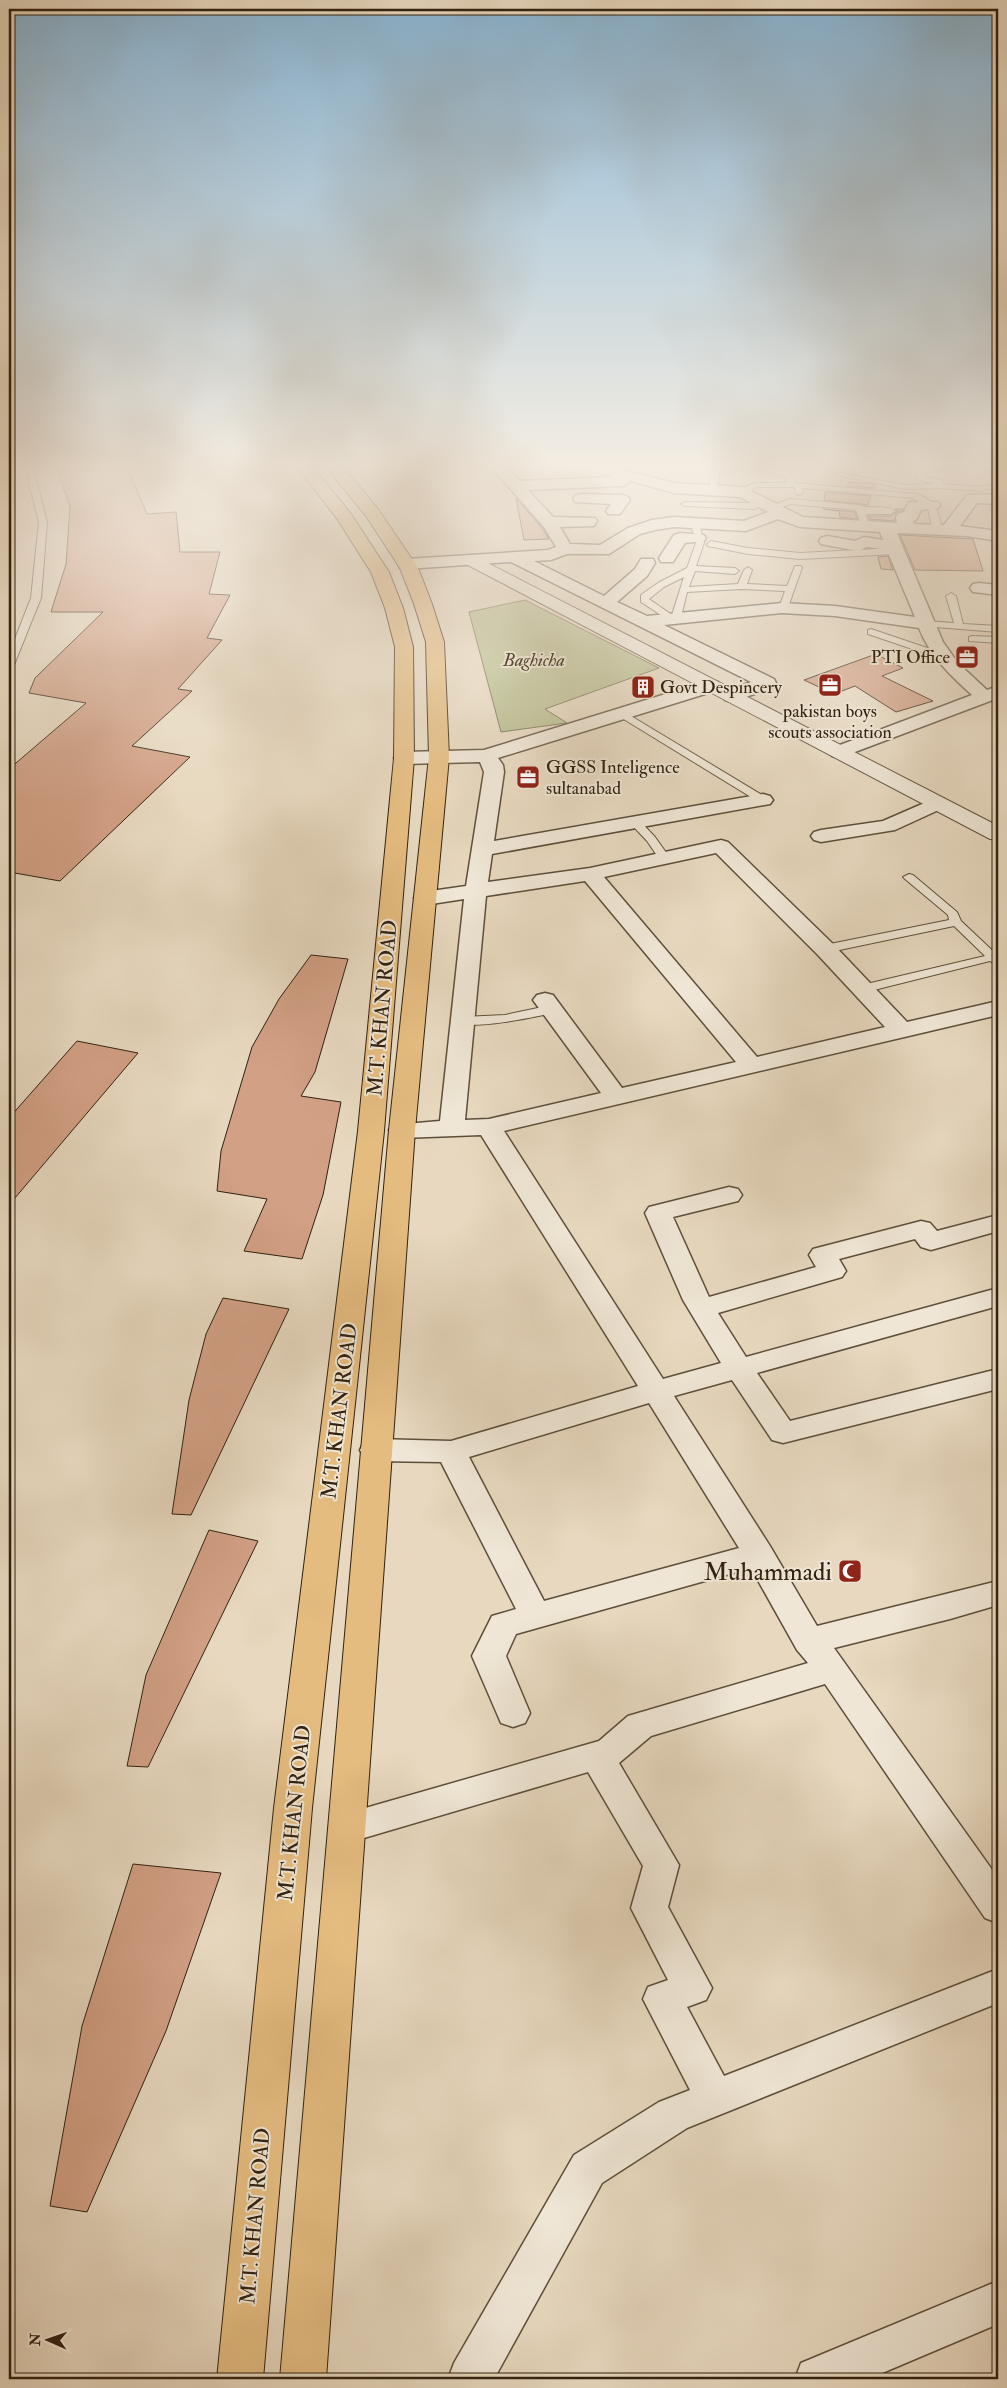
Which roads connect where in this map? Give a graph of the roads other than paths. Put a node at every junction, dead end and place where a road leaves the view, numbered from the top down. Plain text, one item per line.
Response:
1 (38, 579) edge
2 (383, 579) edge
3 (413, 579) edge
4 (509, 579) edge
5 (558, 579) edge
6 (633, 579) edge
7 (672, 579) edge
8 (688, 579) edge
9 (744, 579) edge
10 (794, 579) edge
11 (908, 579) edge
12 (741, 586) junction
13 (980, 588) dead end
14 (791, 589) junction
15 (684, 590) junction
16 (998, 590) edge
17 (951, 596) dead end
18 (606, 603) junction
19 (784, 608) junction
20 (673, 618) junction
21 (644, 622) junction
22 (926, 624) junction
23 (959, 626) junction
24 (998, 629) edge
25 (871, 632) dead end
26 (972, 639) dead end
27 (998, 640) edge
28 (945, 657) junction
29 (9, 665) edge
30 (711, 686) junction
31 (991, 695) edge
32 (732, 696) junction
33 (621, 712) junction
34 (839, 752) junction
35 (485, 756) junction
36 (439, 757) junction
37 (404, 758) junction
38 (763, 800) joint
39 (936, 804) junction
40 (634, 821) junction
41 (998, 834) edge
42 (821, 836) dead end
43 (482, 848) junction
44 (664, 858) junction
45 (590, 874) junction
46 (909, 877) dead end
47 (476, 890) junction
48 (425, 898) junction
49 (956, 922) junction
50 (825, 949) junction
51 (996, 959) edge
52 (862, 989) junction
53 (548, 1005) joint
54 (998, 1008) edge
55 (463, 1021) junction
56 (901, 1030) junction
57 (751, 1066) junction
58 (616, 1097) junction
59 (489, 1127) junction
60 (452, 1128) junction
61 (402, 1130) junction
62 (729, 1195) dead end
63 (998, 1223) edge
64 (998, 1297) edge
65 (703, 1308) junction
66 (737, 1368) junction
67 (998, 1379) edge
68 (656, 1391) junction
69 (375, 1450) junction
70 (451, 1452) junction
71 (759, 1554) junction
72 (998, 1593) edge
73 (535, 1615) junction
74 (809, 1641) junction
75 (833, 1669) junction
76 (513, 1714) dead end
77 (597, 1756) junction
78 (347, 1828) junction
79 (998, 1907) edge
80 (998, 1986) edge
81 (715, 2098) junction
82 (998, 2302) edge
83 (240, 2379) edge
84 (303, 2379) edge
85 (470, 2379) edge
86 (817, 2379) edge

1 - 29 lane
2 - 37 highway, M.T. KHAN ROAD
3 - 36 highway, M.T. KHAN ROAD
4 - 30 street
5 - 18 street
6 - 18 street
7 - 20 lane
8 - 15 lane
9 - 12 lane
10 - 14 lane
11 - 22 street
12 - 14 lane
12 - 15 lane
13 - 16 street
14 - 19 lane
15 - 20 lane
17 - 23 lane
18 - 21 street
19 - 20 street
19 - 22 street
20 - 21 street
21 - 32 street
22 - 23 lane
22 - 28 street
23 - 24 lane
25 - 28 lane
26 - 27 lane
28 - 31 street
30 - 32 street
30 - 33 street
31 - 34 street
32 - 34 street
33 - 35 street
33 - 38 lane
34 - 39 street
35 - 36 street
35 - 43 street
36 - 37 street
36 - 48 highway, M.T. KHAN ROAD
37 - 83 highway, M.T. KHAN ROAD
38 - 40 street
39 - 41 street
39 - 42 street
40 - 43 street
40 - 44 lane
43 - 47 street
44 - 45 street
44 - 50 street
45 - 47 street
45 - 57 street
46 - 49 lane
47 - 48 street
47 - 55 street
48 - 61 highway, M.T. KHAN ROAD
49 - 50 lane
49 - 51 lane
50 - 52 street
51 - 52 lane
52 - 56 street
53 - 55 lane
53 - 58 street
54 - 56 street
55 - 60 street
56 - 57 street
57 - 58 street
58 - 59 street
59 - 60 street
59 - 68 street
60 - 61 street
61 - 69 highway, M.T. KHAN ROAD
62 - 65 street
63 - 65 street
64 - 66 street
65 - 66 street
66 - 67 street
66 - 68 street
68 - 70 street
68 - 71 street
69 - 70 street
69 - 78 highway, M.T. KHAN ROAD
70 - 73 street
71 - 73 street
71 - 74 street
72 - 74 street
73 - 76 street
74 - 75 street
75 - 77 street
75 - 79 street
77 - 78 street
77 - 81 street
78 - 84 highway, M.T. KHAN ROAD
80 - 81 street
81 - 85 street
82 - 86 street

